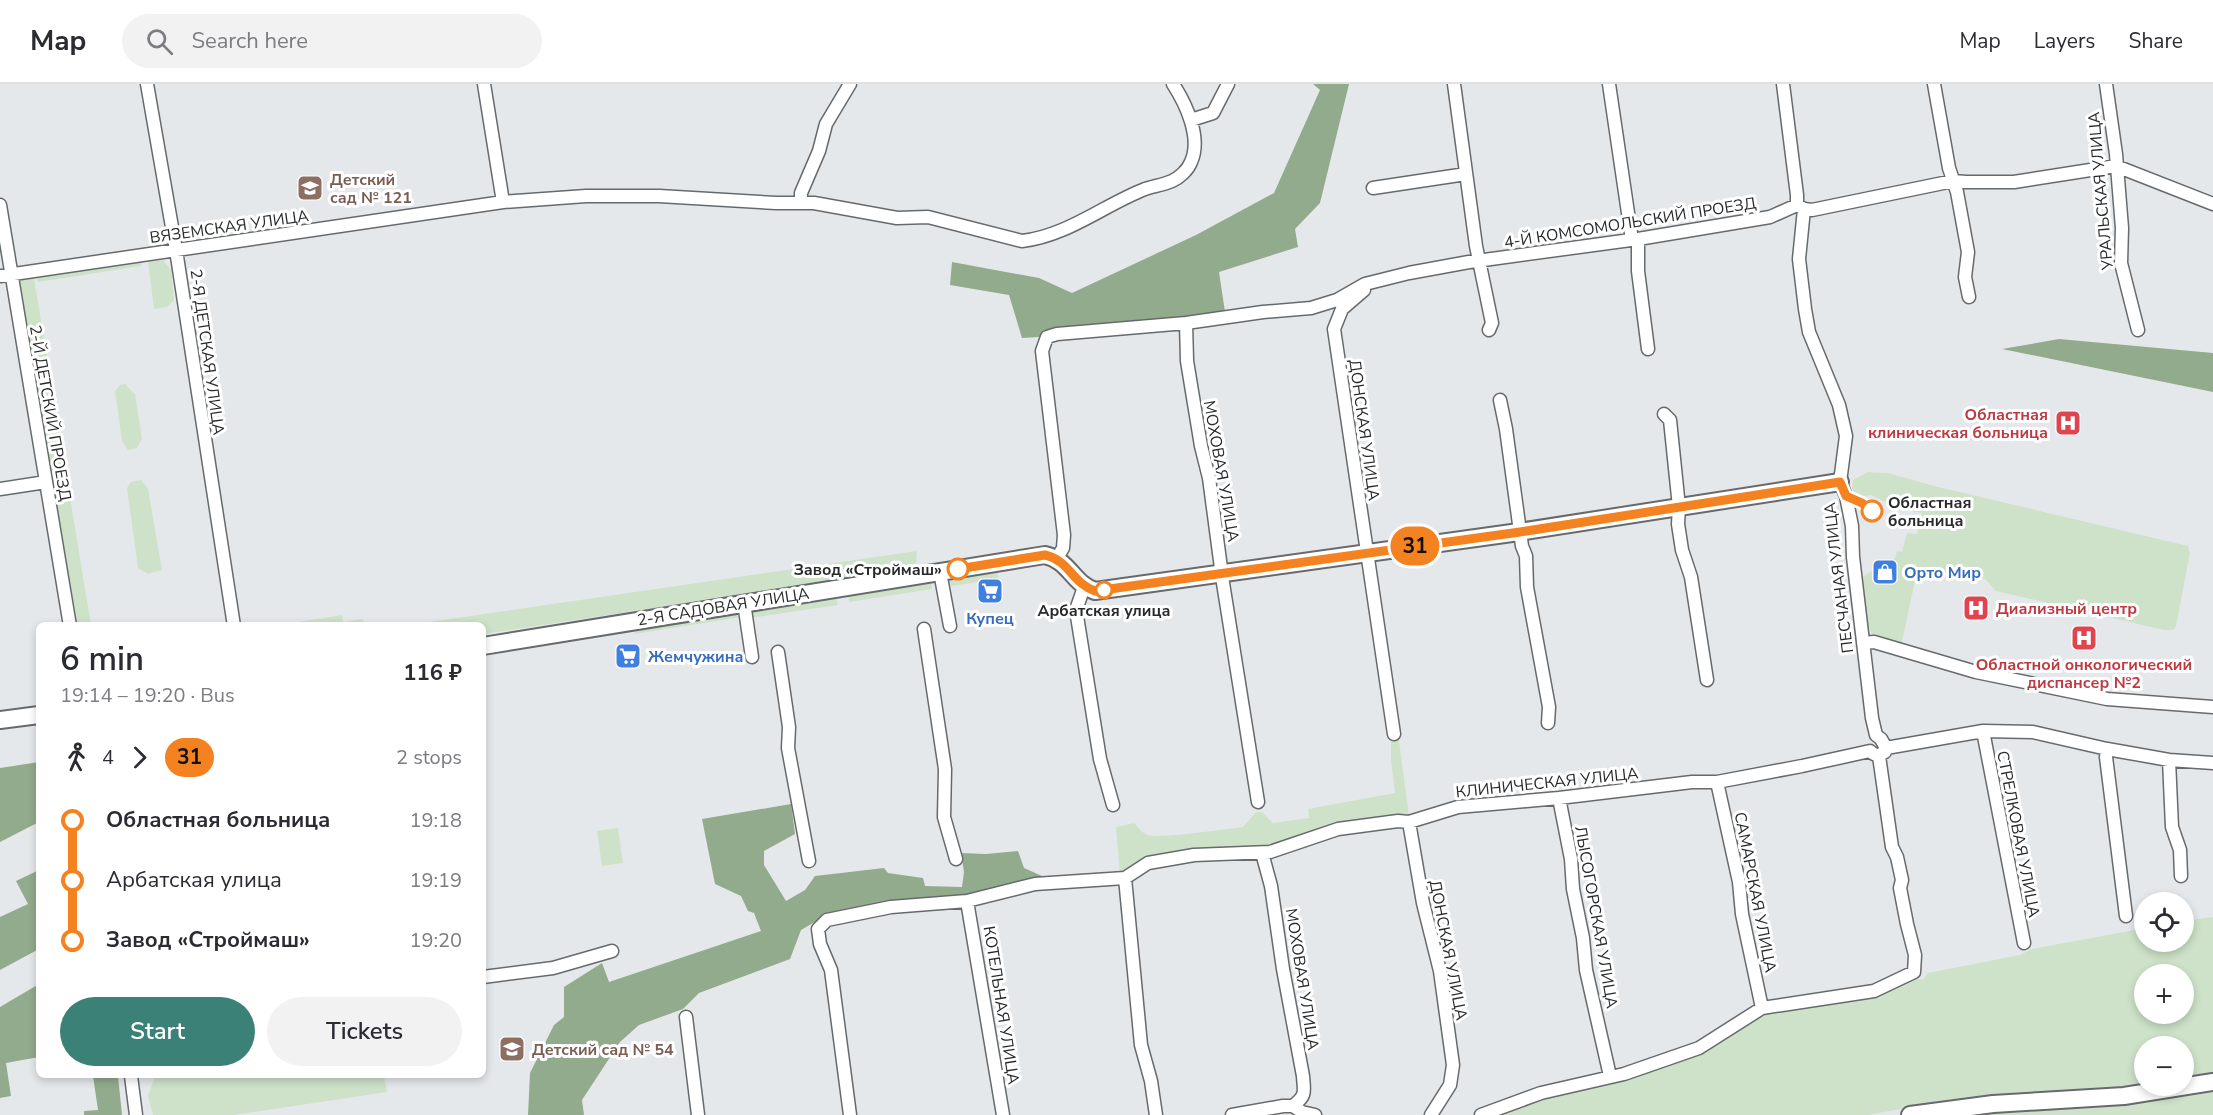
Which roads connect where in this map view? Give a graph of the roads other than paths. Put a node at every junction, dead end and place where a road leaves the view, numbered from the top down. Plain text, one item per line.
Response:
1 (147, 84) edge
2 (484, 84) edge
3 (850, 84) edge
4 (1173, 84) edge
5 (1228, 84) edge
6 (1454, 84) edge
7 (1609, 84) edge
8 (1783, 84) edge
9 (1934, 84) edge
10 (2106, 84) edge
11 (1191, 120) junction
12 (2116, 166) junction
13 (1466, 174) junction
14 (1953, 181) junction
15 (1373, 188) dead end
16 (503, 202) junction
17 (801, 203) junction
18 (2213, 204) edge
19 (0, 205) edge
20 (1800, 207) junction
21 (1635, 239) junction
22 (176, 250) junction
23 (1479, 261) junction
24 (5, 275) edge
25 (1365, 284) junction
26 (1969, 297) dead end
27 (1185, 323) junction
28 (1490, 330) dead end
29 (2138, 330) dead end
30 (1648, 349) dead end
31 (1500, 400) dead end
32 (1664, 414) dead end
33 (46, 482) junction
34 (1840, 482) junction
35 (0, 489) edge
36 (1679, 507) junction
37 (1520, 532) junction
38 (1367, 553) junction
39 (1057, 558) junction
40 (940, 572) junction
41 (1222, 574) junction
42 (1084, 587) junction
43 (744, 603) junction
44 (69, 622) edge
45 (233, 622) edge
46 (950, 626) dead end
47 (924, 629) dead end
48 (1863, 643) junction
49 (486, 646) edge
50 (778, 652) dead end
51 (752, 657) dead end
52 (1707, 680) dead end
53 (2213, 707) edge
54 (36, 715) edge
55 (0, 720) edge
56 (1548, 723) dead end
57 (1983, 731) junction
58 (1394, 734) dead end
59 (2107, 749) junction
60 (1878, 751) junction
61 (2169, 760) junction
62 (2213, 763) edge
63 (1718, 782) junction
64 (1559, 798) junction
65 (1258, 802) dead end
66 (1113, 805) dead end
67 (1409, 822) junction
68 (1262, 854) junction
69 (956, 859) dead end
70 (809, 861) dead end
71 (2181, 876) dead end
72 (1125, 878) junction
73 (967, 901) junction
74 (2127, 915) dead end
75 (2024, 943) dead end
76 (612, 951) dead end
77 (486, 977) edge
78 (1762, 1008) junction
79 (686, 1017) dead end
80 (1610, 1076) junction
81 (131, 1078) edge
82 (2213, 1082) edge
83 (1293, 1106) junction
84 (136, 1115) edge
85 (698, 1115) edge
86 (850, 1115) edge
87 (1003, 1115) edge
88 (1156, 1115) edge
89 (1232, 1115) edge
90 (1315, 1115) edge
91 (1431, 1115) edge
92 (1481, 1115) edge
93 (1910, 1115) edge

1 - 22 street, 2-Я ДЕТСКАЯ УЛИЦА
2 - 16 street
3 - 17 street
4 - 11 street
5 - 11 street
6 - 13 street
7 - 21 street
8 - 20 street, ПЕСЧАНАЯ УЛИЦА
9 - 14 street
10 - 12 street, УРАЛЬСКАЯ УЛИЦА
11 - 17 street, ВЯЗЕМСКАЯ УЛИЦА
12 - 14 street, 4-Й КОМСОМОЛЬСКИЙ ПРОЕЗД
12 - 18 street
12 - 29 street, УРАЛЬСКАЯ УЛИЦА
13 - 15 street
13 - 23 street
14 - 20 street, 4-Й КОМСОМОЛЬСКИЙ ПРОЕЗД
14 - 26 street
16 - 17 street, ВЯЗЕМСКАЯ УЛИЦА
16 - 22 street, ВЯЗЕМСКАЯ УЛИЦА
19 - 24 street, 2-Й ДЕТСКИЙ ПРОЕЗД
20 - 21 street, 4-Й КОМСОМОЛЬСКИЙ ПРОЕЗД
20 - 34 street, ПЕСЧАНАЯ УЛИЦА
21 - 23 street, 4-Й КОМСОМОЛЬСКИЙ ПРОЕЗД
21 - 30 street
22 - 24 street, ВЯЗЕМСКАЯ УЛИЦА
22 - 45 street, 2-Я ДЕТСКАЯ УЛИЦА
23 - 25 street, 4-Й КОМСОМОЛЬСКИЙ ПРОЕЗД
23 - 28 street
24 - 33 street, 2-Й ДЕТСКИЙ ПРОЕЗД
25 - 27 street, 4-Й КОМСОМОЛЬСКИЙ ПРОЕЗД
25 - 38 street, ДОНСКАЯ УЛИЦА
27 - 39 street, 4-Й КОМСОМОЛЬСКИЙ ПРОЕЗД
27 - 41 street, МОХОВАЯ УЛИЦА
31 - 37 street
32 - 36 street
33 - 35 street
33 - 44 street, 2-Й ДЕТСКИЙ ПРОЕЗД
34 - 36 street
34 - 48 street, ПЕСЧАНАЯ УЛИЦА
36 - 37 street
36 - 52 street
37 - 38 street
37 - 56 street
38 - 41 street
38 - 58 street, ДОНСКАЯ УЛИЦА
39 - 40 street, 2-Я САДОВАЯ УЛИЦА
39 - 42 street
40 - 43 street, 2-Я САДОВАЯ УЛИЦА
40 - 46 street
41 - 42 street
41 - 65 street, МОХОВАЯ УЛИЦА
42 - 66 street
43 - 49 street, 2-Я САДОВАЯ УЛИЦА
43 - 51 street
47 - 69 street
48 - 53 street
48 - 60 street, ПЕСЧАНАЯ УЛИЦА
50 - 70 street
54 - 55 street
57 - 59 street, КЛИНИЧЕСКАЯ УЛИЦА
57 - 60 street, КЛИНИЧЕСКАЯ УЛИЦА
57 - 75 street, СТРЕЛКОВАЯ УЛИЦА
59 - 61 street, КЛИНИЧЕСКАЯ УЛИЦА
59 - 74 street
60 - 63 street, КЛИНИЧЕСКАЯ УЛИЦА
60 - 78 street, ПЕСЧАНАЯ УЛИЦА
61 - 62 street, КЛИНИЧЕСКАЯ УЛИЦА
61 - 71 street
63 - 64 street, КЛИНИЧЕСКАЯ УЛИЦА
63 - 78 street, САМАРСКАЯ УЛИЦА
64 - 67 street, КЛИНИЧЕСКАЯ УЛИЦА
64 - 80 street, ЛЫСОГОРСКАЯ УЛИЦА
67 - 68 street, КЛИНИЧЕСКАЯ УЛИЦА
67 - 91 street, ДОНСКАЯ УЛИЦА
68 - 72 street, КЛИНИЧЕСКАЯ УЛИЦА
68 - 83 street, МОХОВАЯ УЛИЦА
72 - 73 street, КЛИНИЧЕСКАЯ УЛИЦА
72 - 88 street
73 - 86 street, КЛИНИЧЕСКАЯ УЛИЦА
73 - 87 street, КОТЕЛЬНАЯ УЛИЦА
76 - 77 street
78 - 80 street
79 - 85 street
80 - 92 street
81 - 84 street
82 - 93 street
83 - 89 street
83 - 90 street

